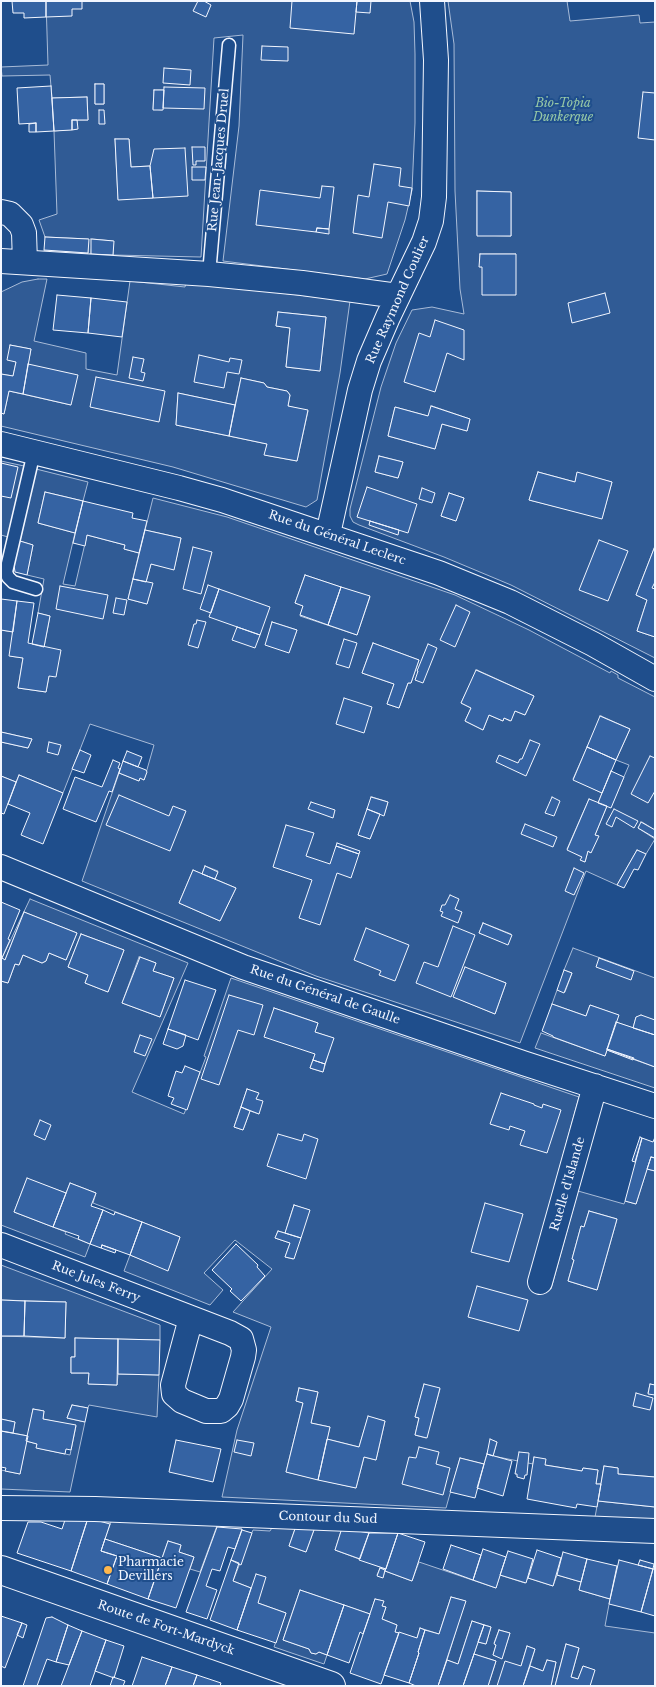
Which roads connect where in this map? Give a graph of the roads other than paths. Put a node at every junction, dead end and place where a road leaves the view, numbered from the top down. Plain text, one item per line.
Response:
1 (432, 1) edge
2 (229, 45) dead end
3 (1, 212) edge
4 (1, 261) edge
5 (25, 262) junction
6 (210, 274) junction
7 (398, 296) junction
8 (1, 444) edge
9 (34, 452) junction
10 (328, 534) junction
11 (36, 589) dead end
12 (655, 678) edge
13 (1, 867) edge
14 (595, 1086) junction
15 (655, 1106) edge
16 (1, 1245) edge
17 (540, 1282) dead end
18 (191, 1318) dead end
19 (1, 1508) edge
20 (655, 1531) edge
21 (1, 1570) edge
22 (331, 1686) edge

1 - 7 street, Rue Raymond Coulier
2 - 6 lane, Rue Jean-Jacques Druel
3 - 5 street
4 - 5 street
5 - 6 street
6 - 7 street
7 - 10 street, Rue Raymond Coulier
8 - 9 street, Rue du Général Leclerc
9 - 10 street, Rue du Général Leclerc
9 - 11 lane
10 - 12 street, Rue du Général Leclerc
13 - 14 street, Rue du Général de Gaulle
14 - 15 street, Rue du Général de Gaulle
14 - 17 street, Ruelle d'Islande
16 - 18 street, Rue Jules Ferry
19 - 20 street, Contour du Sud
21 - 22 main road, Route de Fort-Mardyck

